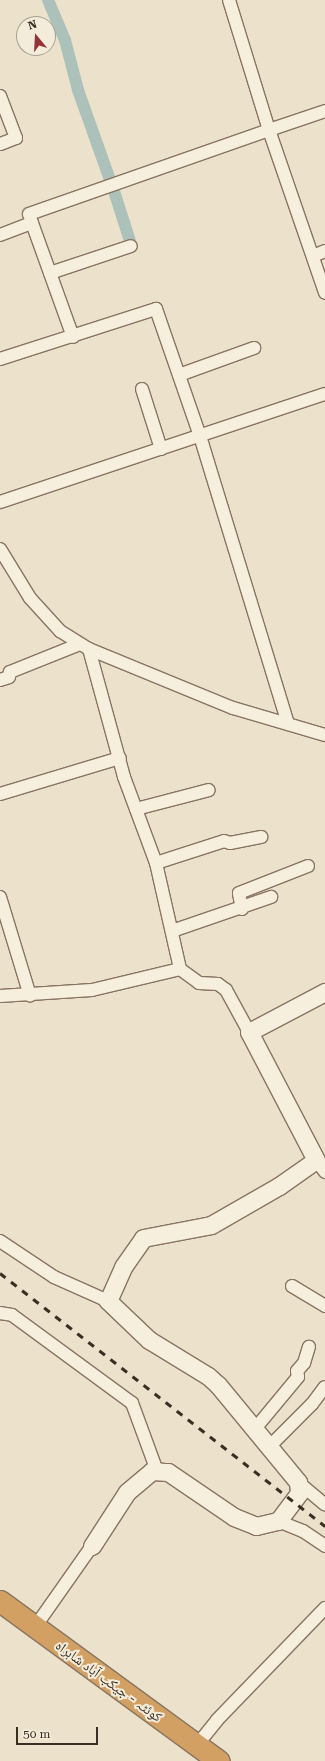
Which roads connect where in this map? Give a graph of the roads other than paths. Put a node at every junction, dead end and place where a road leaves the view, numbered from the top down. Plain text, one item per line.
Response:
1 (229, 0) edge
2 (0, 96) edge
3 (325, 111) edge
4 (269, 130) junction
5 (0, 144) edge
6 (32, 223) junction
7 (0, 235) edge
8 (131, 246) dead end
9 (325, 251) edge
10 (313, 256) junction
11 (50, 273) junction
12 (325, 293) edge
13 (73, 337) junction
14 (254, 348) dead end
15 (0, 359) edge
16 (179, 375) junction
17 (142, 389) dead end
18 (325, 394) edge
19 (200, 436) junction
20 (161, 449) junction
21 (0, 502) edge
22 (0, 549) edge
23 (84, 646) junction
24 (0, 680) edge
25 (288, 724) junction
26 (325, 735) edge
27 (120, 758) junction
28 (209, 790) dead end
29 (0, 794) edge
30 (136, 809) junction
31 (261, 837) dead end
32 (156, 863) junction
33 (308, 866) dead end
34 (0, 897) edge
35 (271, 897) dead end
36 (242, 909) junction
37 (172, 931) junction
38 (180, 969) junction
39 (325, 992) edge
40 (0, 996) edge
41 (30, 996) junction
42 (249, 1032) junction
43 (321, 1166) edge
44 (0, 1241) edge
45 (292, 1286) dead end
46 (108, 1301) junction
47 (325, 1306) edge
48 (0, 1313) edge
49 (309, 1347) dead end
50 (325, 1387) edge
51 (254, 1430) junction
52 (269, 1447) junction
53 (157, 1471) junction
54 (298, 1482) junction
55 (325, 1505) edge
56 (278, 1521) junction
57 (92, 1546) joint
58 (325, 1546) edge
59 (0, 1601) edge
60 (325, 1608) edge
61 (35, 1627) junction
62 (197, 1745) junction
63 (219, 1761) edge

1 - 4 street
2 - 5 street
3 - 4 street
4 - 6 street
4 - 10 street
6 - 7 street
6 - 11 street
8 - 11 street
9 - 10 street
10 - 12 street
11 - 13 street
13 - 15 street
13 - 16 street
14 - 16 street
16 - 19 street
17 - 20 street
18 - 19 street
19 - 20 street
19 - 25 street
20 - 21 street
22 - 23 street
23 - 24 street
23 - 25 street
23 - 27 street
25 - 26 street
27 - 29 street
27 - 30 street
28 - 30 street
30 - 32 street
31 - 32 street
32 - 37 street
33 - 36 street
34 - 41 street
35 - 36 street
36 - 37 street
37 - 38 street
38 - 41 street
38 - 42 street
39 - 42 street
40 - 41 street
42 - 43 street
43 - 46 street
44 - 46 street
45 - 47 street
46 - 51 street
48 - 53 street
49 - 51 street
50 - 52 street
51 - 52 street
52 - 54 street
53 - 56 street
53 - 57 street
54 - 55 street
54 - 56 street
56 - 58 street
57 - 61 street
59 - 61 highway, کوئٹہ - جیکب آباد شاہراہ
60 - 62 street
61 - 62 highway, کوئٹہ - جیکب آباد شاہراہ
62 - 63 highway, کوئٹہ - جیکب آباد شاہراہ

